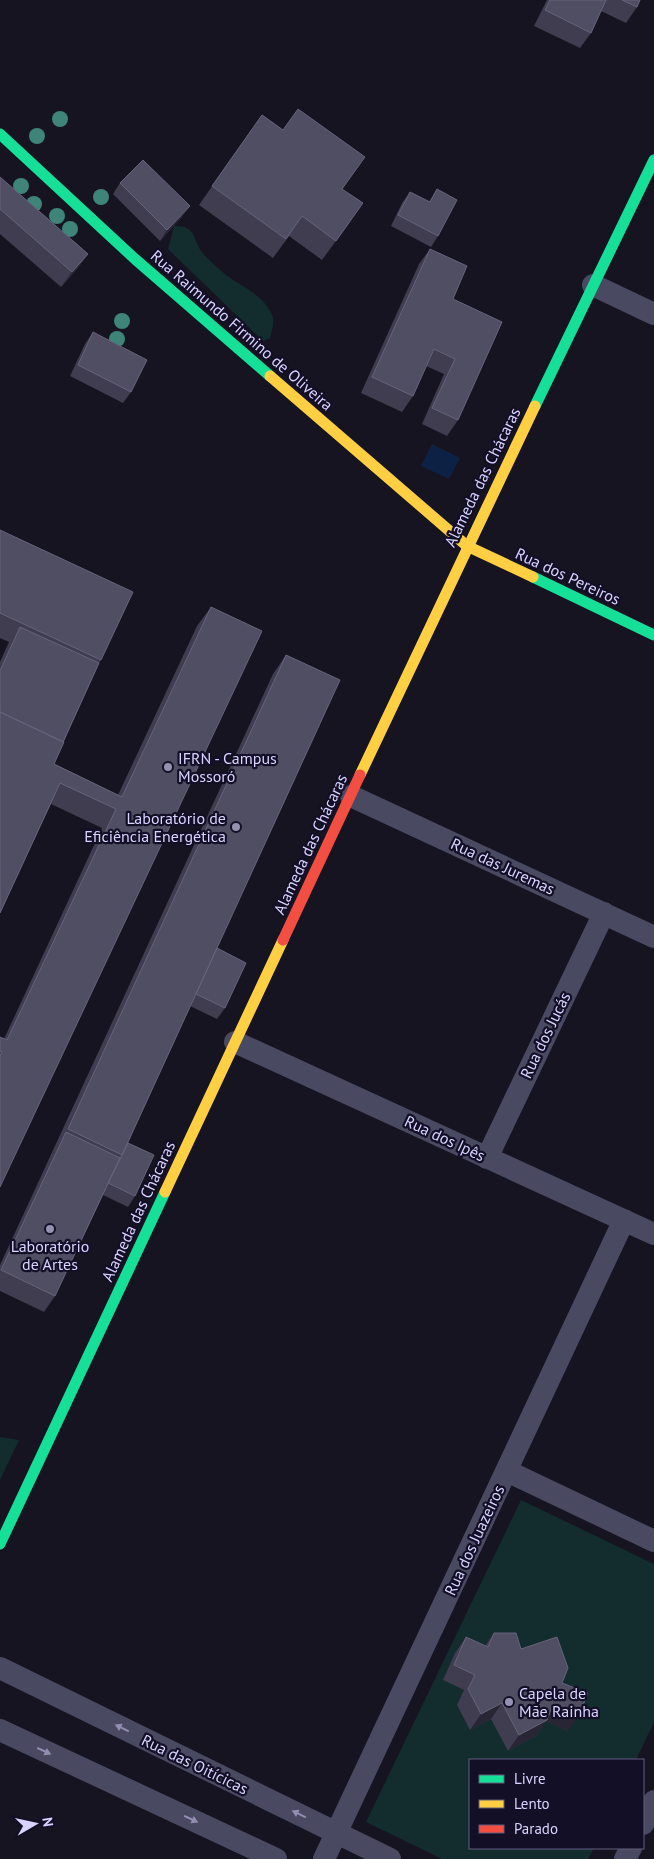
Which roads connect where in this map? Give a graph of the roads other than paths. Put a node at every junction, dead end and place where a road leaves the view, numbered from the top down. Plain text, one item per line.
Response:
1 (0, 134) edge
2 (654, 160) edge
3 (593, 284) junction
4 (654, 314) edge
5 (467, 546) junction
6 (654, 635) edge
7 (351, 796) junction
8 (604, 913) junction
9 (654, 936) edge
10 (236, 1042) junction
11 (487, 1158) junction
12 (624, 1220) junction
13 (654, 1234) edge
14 (507, 1470) junction
15 (654, 1541) edge
16 (0, 1544) edge
17 (0, 1668) edge
18 (0, 1730) edge
19 (654, 1800) edge
20 (644, 1822) edge
21 (336, 1832) junction
22 (276, 1859) edge
23 (324, 1859) edge
24 (390, 1859) edge

1 - 5 street, Rua Raimundo Firmino de Oliveira
2 - 3 street, Alameda das Chácaras
3 - 4 street
3 - 5 street, Alameda das Chácaras
5 - 6 street, Rua dos Pereiros
5 - 7 street, Alameda das Chácaras
7 - 8 street, Rua das Juremas
7 - 10 street, Alameda das Chácaras
8 - 9 street, Rua das Juremas
8 - 11 street, Rua dos Jucás
10 - 11 street, Rua dos Ipês
10 - 16 street, Alameda das Chácaras
11 - 12 street, Rua dos Ipês
12 - 13 street, Rua dos Ipês
12 - 14 street, Rua dos Juazeiros
14 - 15 street
14 - 21 street, Rua dos Juazeiros
21 -> 17 street, Rua das Oitícicas
18 -> 22 street
19 - 20 street
21 - 23 street, Rua dos Juazeiros
21 - 24 street, Rua das Oitícicas

